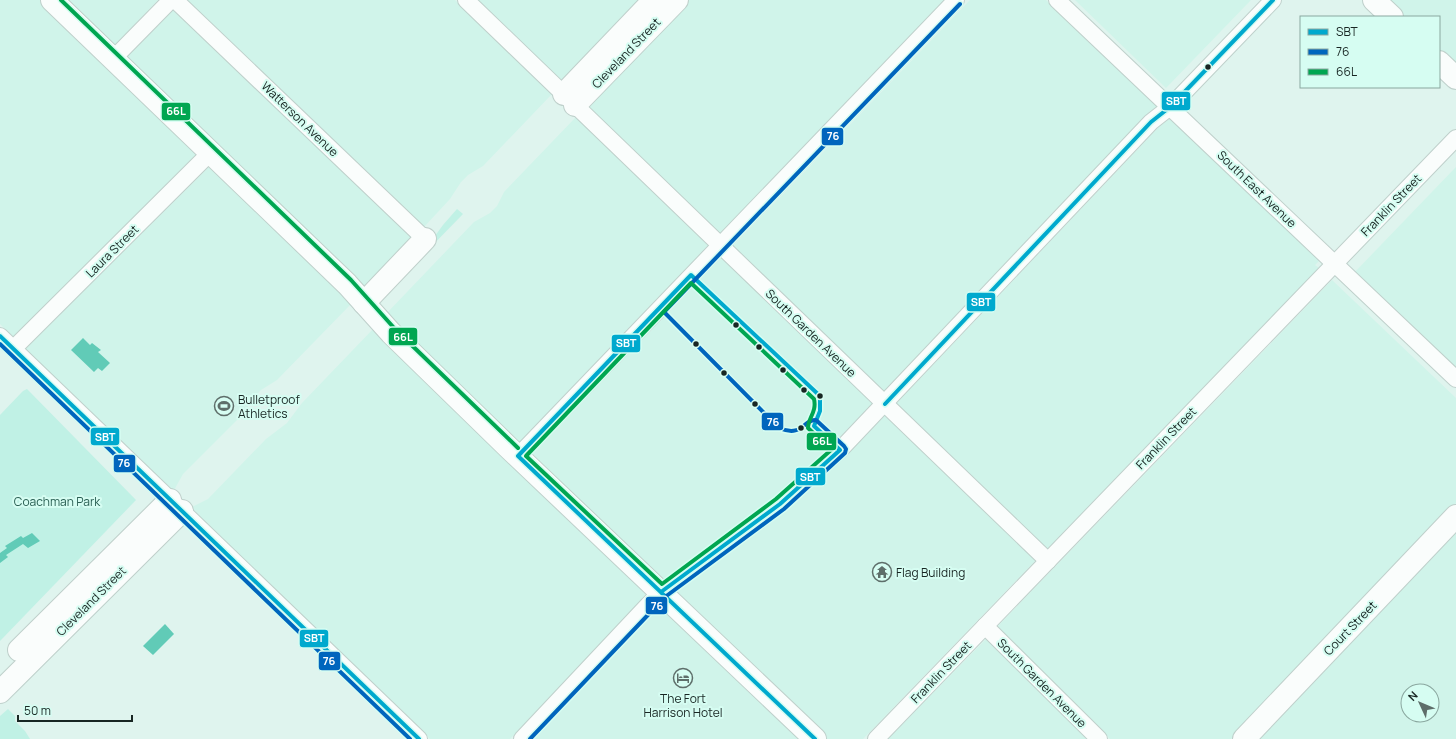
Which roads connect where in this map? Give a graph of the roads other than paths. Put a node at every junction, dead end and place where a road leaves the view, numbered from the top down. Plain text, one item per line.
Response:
1 (52, 0) edge
2 (170, 0) edge
3 (175, 0) edge
4 (466, 0) edge
5 (654, 0) edge
6 (677, 0) edge
7 (956, 0) edge
8 (1057, 0) edge
9 (1273, 0) edge
10 (1374, 0) edge
11 (1391, 16) edge
12 (113, 59) junction
13 (1440, 63) edge
14 (1456, 78) edge
15 (570, 100) junction
16 (1170, 107) junction
17 (1456, 138) edge
18 (210, 153) junction
19 (425, 239) joint
20 (720, 245) junction
21 (1334, 264) junction
22 (369, 309) junction
23 (0, 336) edge
24 (14, 348) junction
25 (1456, 379) edge
26 (884, 404) junction
27 (518, 456) junction
28 (176, 506) junction
29 (1456, 516) edge
30 (1048, 561) junction
31 (661, 592) junction
32 (985, 626) junction
33 (0, 670) edge
34 (0, 692) edge
35 (419, 739) edge
36 (522, 739) edge
37 (816, 739) edge
38 (876, 739) edge
39 (1099, 739) edge
40 (1244, 739) edge

1 - 12 street
2 - 12 street
3 - 19 street, Watterson Avenue
4 - 15 street, South Garden Avenue
5 - 15 street, Cleveland Street
6 - 15 street, Cleveland Street
7 - 20 street
8 - 16 street, South East Avenue
9 - 16 street
10 - 11 street
12 - 18 street
13 - 14 street
15 - 20 street, South Garden Avenue
16 - 21 street, South East Avenue
16 - 26 street
17 - 21 street, Franklin Street
18 - 22 street
18 - 24 street, Laura Street
19 - 22 street
20 - 26 street, South Garden Avenue
20 - 27 street
21 - 25 street, South East Avenue
21 - 30 street, Franklin Street
22 - 27 street
23 - 24 street
24 - 28 street
26 - 30 street, South Garden Avenue
26 - 31 street
27 - 31 street
28 - 33 street, Cleveland Street
28 - 34 street, Cleveland Street
28 - 35 street
29 - 40 street, Court Street
30 - 32 street, Franklin Street
31 - 36 street
31 - 37 street
32 - 38 street, Franklin Street
32 - 39 street, South Garden Avenue

